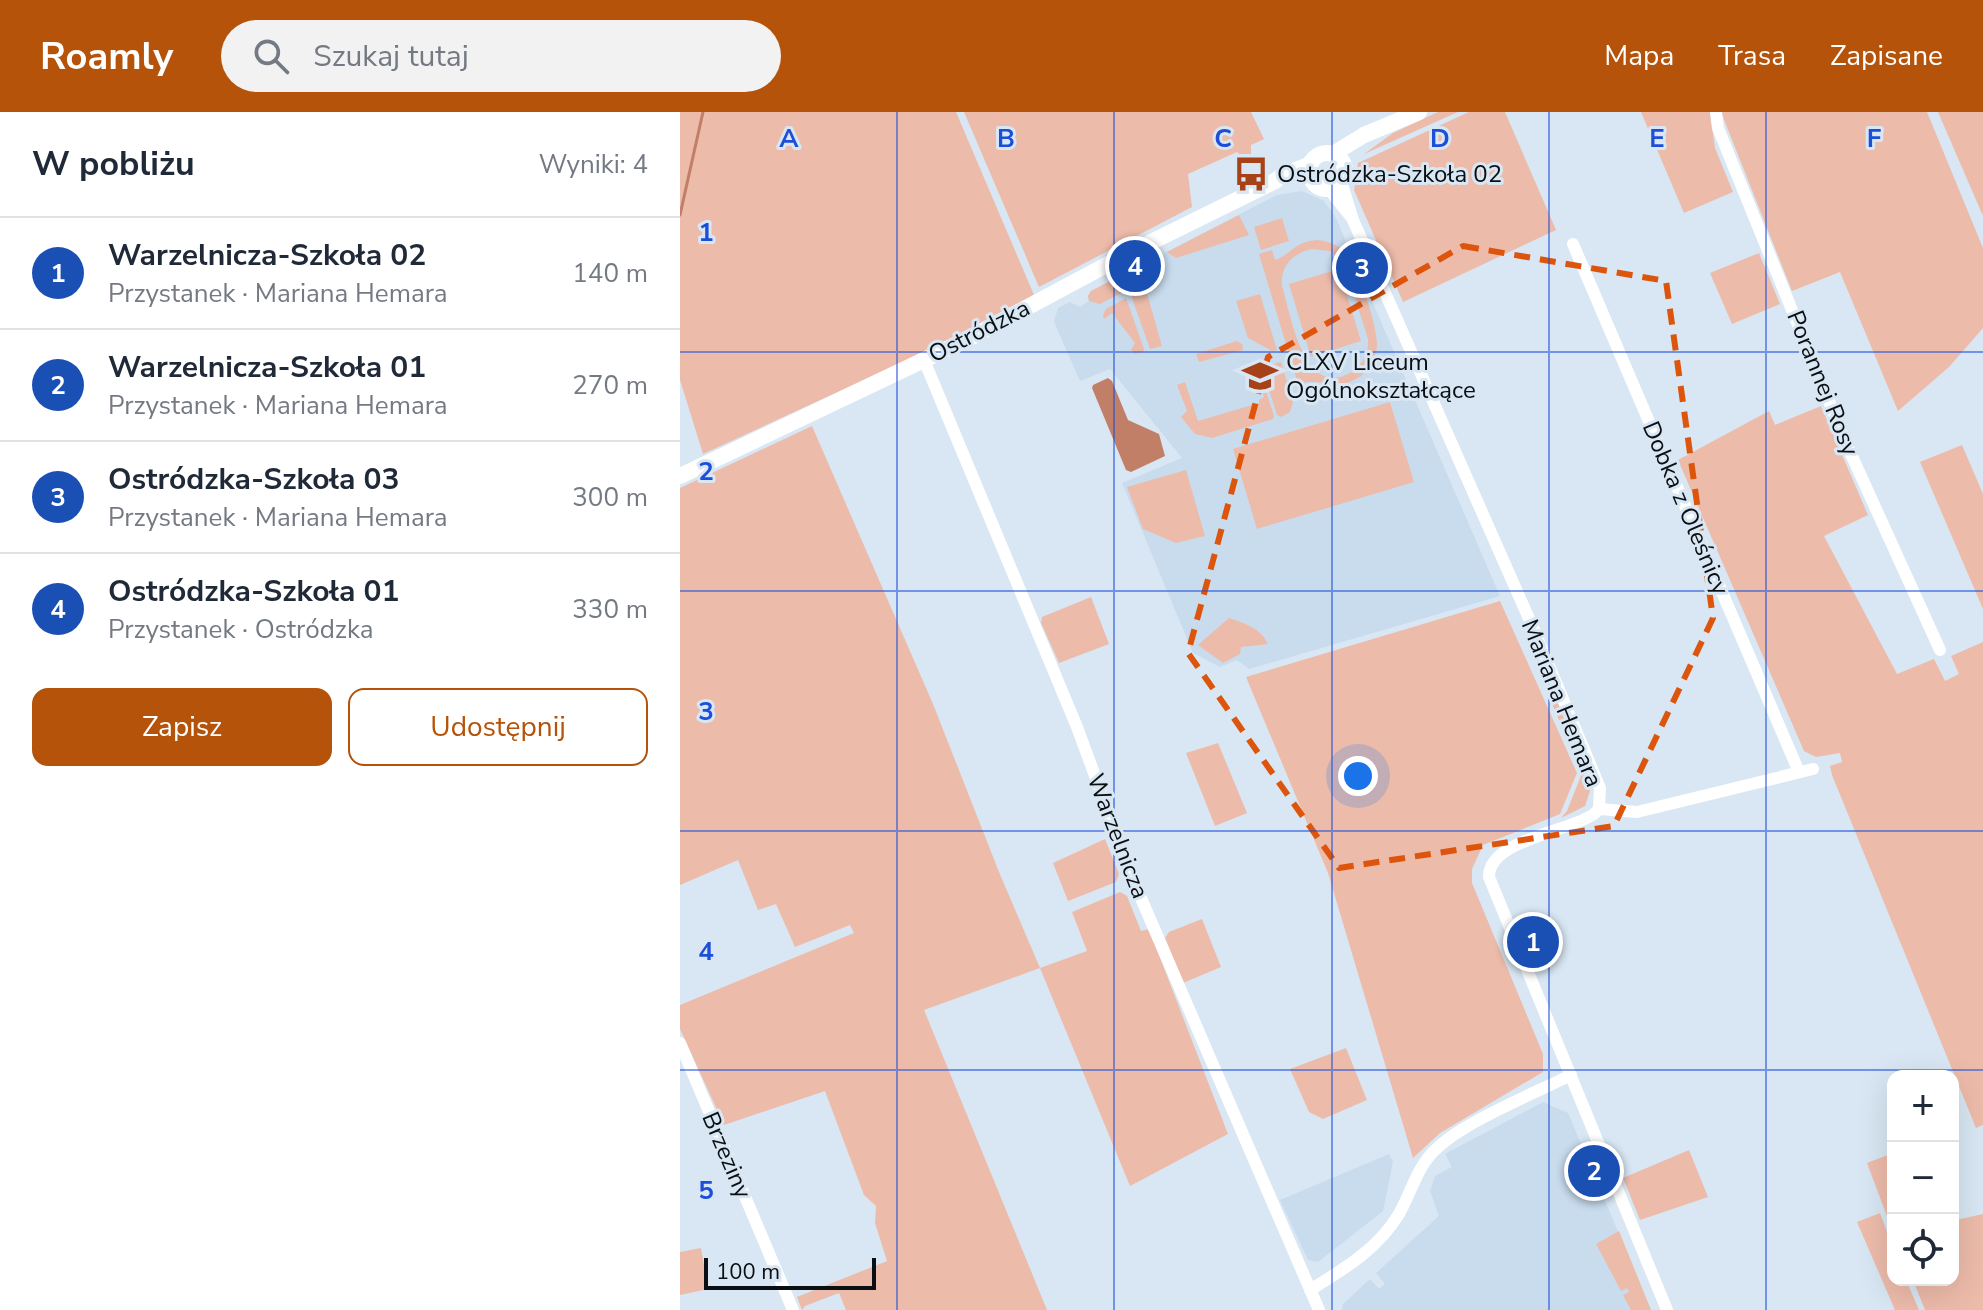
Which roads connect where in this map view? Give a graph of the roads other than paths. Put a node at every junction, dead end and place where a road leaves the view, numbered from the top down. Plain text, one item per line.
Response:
1 (1419, 112) edge
2 (1716, 112) edge
3 (1311, 164) junction
4 (1332, 174) junction
5 (1275, 181) junction
6 (1573, 244) dead end
7 (924, 360) junction
8 (680, 476) edge
9 (1940, 650) dead end
10 (1599, 809) junction
11 (680, 1043) edge
12 (1571, 1075) junction
13 (1310, 1290) junction
14 (793, 1310) edge
15 (1319, 1310) edge
16 (1667, 1310) edge

1 - 4 street
2 - 9 street, Porannej Rosy
3 - 4 street
3 - 4 street, Ostródzka
3 - 5 street, Ostródzka
4 - 5 street, Ostródzka
4 - 10 street, Mariana Hemara
5 - 7 street, Ostródzka
6 - 10 street, Dobka z Oleśnicy
7 - 8 street, Ostródzka
7 - 13 street, Warzelnicza
10 - 12 street, Mariana Hemara
11 - 14 street, Brzeziny
12 - 13 street
12 - 16 street, Mariana Hemara
13 - 15 street, Warzelnicza

